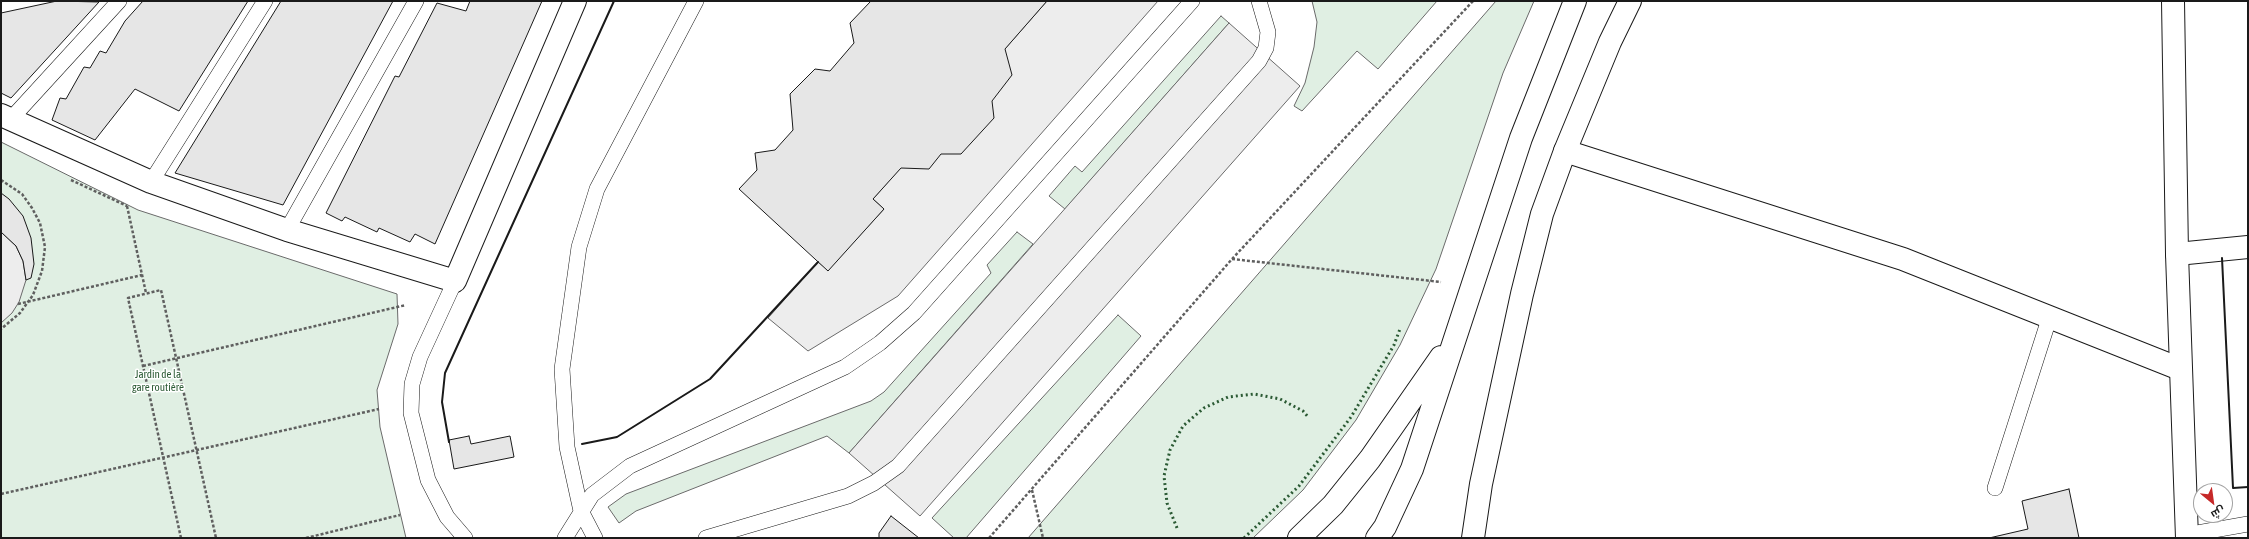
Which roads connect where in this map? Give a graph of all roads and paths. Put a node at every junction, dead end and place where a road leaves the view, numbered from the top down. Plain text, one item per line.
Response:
1 (119, 1) edge
2 (265, 1) edge
3 (416, 1) edge
4 (575, 1) edge
5 (696, 1) edge
6 (1192, 1) edge
7 (1259, 1) edge
8 (1473, 1) edge
9 (1575, 1) edge
10 (1630, 1) edge
11 (2173, 1) edge
12 (5, 118) edge
13 (1565, 151) junction
14 (1, 180) edge
15 (151, 182) junction
16 (127, 206) dead end
17 (287, 230) junction
18 (2248, 247) edge
19 (2176, 254) junction
20 (1232, 259) junction
21 (142, 275) junction
22 (455, 281) junction
23 (1442, 282) dead end
24 (146, 294) junction
25 (28, 301) junction
26 (18, 304) dead end
27 (406, 305) dead end
28 (2050, 316) junction
29 (1, 329) edge
30 (1455, 338) junction
31 (176, 358) junction
32 (143, 366) junction
33 (2180, 369) junction
34 (379, 409) dead end
35 (196, 451) junction
36 (163, 458) junction
37 (1995, 488) dead end
38 (1032, 489) junction
39 (1, 494) edge
40 (581, 511) junction
41 (400, 516) dead end
42 (2248, 524) edge
43 (2186, 536) edge
44 (181, 538) edge
45 (216, 538) edge
46 (306, 538) edge
47 (465, 538) edge
48 (565, 538) edge
49 (595, 538) edge
50 (706, 538) edge
51 (989, 538) edge
52 (1043, 538) edge
53 (1299, 538) edge
54 (1377, 538) edge
55 (1473, 538) edge

1 - 12 lane
2 - 15 lane
3 - 17 lane
4 - 22 street
5 - 40 lane
6 - 40 lane
7 - 50 lane
8 - 20 path
9 - 30 street
10 - 13 street
11 - 19 street
12 - 15 street
13 - 28 street
13 - 55 street
14 - 25 path
15 - 17 street
16 - 21 path
17 - 22 street
18 - 19 street
19 - 33 street
20 - 23 path
20 - 38 path
21 - 24 path
21 - 25 path
22 - 47 lane
24 - 31 path
24 - 32 path
25 - 26 path
25 - 29 path
27 - 31 path
28 - 33 street
28 - 37 lane
30 - 53 street
30 - 54 street
31 - 32 path
31 - 35 path
32 - 36 path
33 - 43 street
34 - 35 path
35 - 36 path
35 - 45 path
36 - 39 path
36 - 44 path
38 - 51 path
38 - 52 path
40 - 48 lane
40 - 49 lane
41 - 46 path
42 - 43 lane

